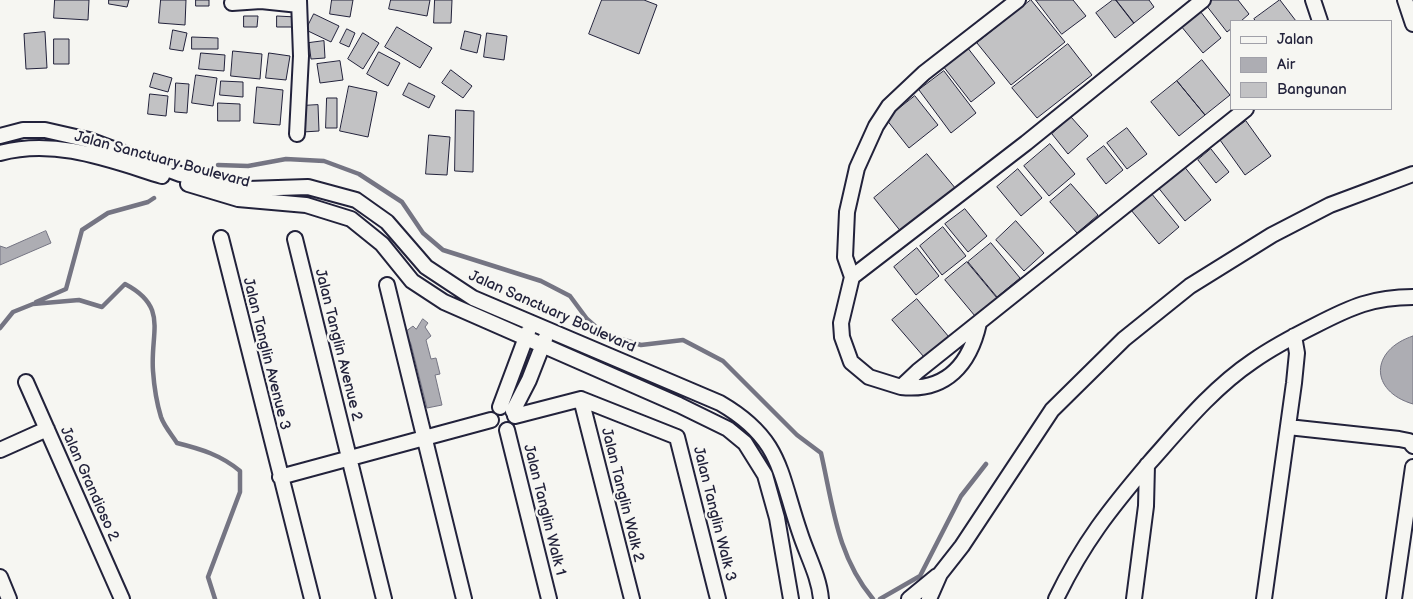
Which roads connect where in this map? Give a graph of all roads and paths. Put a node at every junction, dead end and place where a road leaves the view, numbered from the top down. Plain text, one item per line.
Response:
1 (1018, 0) edge
2 (1203, 0) edge
3 (1313, 0) edge
4 (1405, 0) edge
5 (299, 2) edge
6 (232, 3) dead end
7 (1320, 20) edge
8 (1413, 24) edge
9 (1245, 110) edge
10 (297, 134) dead end
11 (0, 136) edge
12 (0, 153) edge
13 (1413, 174) edge
14 (221, 238) dead end
15 (295, 239) dead end
16 (852, 277) junction
17 (387, 285) dead end
18 (1413, 297) edge
19 (532, 322) junction
20 (980, 323) junction
21 (549, 329) junction
22 (1294, 336) junction
23 (525, 338) junction
24 (542, 346) junction
25 (26, 382) dead end
26 (901, 387) junction
27 (581, 399) junction
28 (510, 411) junction
29 (491, 420) junction
30 (1288, 427) junction
31 (47, 429) junction
32 (507, 430) junction
33 (424, 438) junction
34 (1413, 446) edge
35 (0, 450) edge
36 (349, 458) junction
37 (1147, 465) junction
38 (1413, 466) edge
39 (280, 477) junction
40 (804, 546) junction
41 (784, 552) junction
42 (940, 574) junction
43 (0, 577) edge
44 (9, 599) edge
45 (122, 599) edge
46 (312, 599) edge
47 (384, 599) edge
48 (464, 599) edge
49 (549, 599) edge
50 (632, 599) edge
51 (718, 599) edge
52 (791, 599) edge
53 (820, 599) edge
54 (909, 599) edge
55 (929, 599) edge
56 (1056, 599) edge
57 (1134, 599) edge
58 (1264, 599) edge
59 (1394, 599) edge

1 - 16 street
2 - 16 street
3 - 7 street
4 - 8 street
5 - 6 street
5 - 10 street
9 - 20 street
11 - 19 street, Jalan Sanctuary Boulevard
12 - 23 street, Jalan Sanctuary Boulevard
13 - 42 street
14 - 39 street, Jalan Tanglin Avenue 3
15 - 36 street, Jalan Tanglin Avenue 2
16 - 26 street
17 - 33 street
18 - 22 street
19 - 21 street, Jalan Sanctuary Boulevard
19 - 23 street
20 - 26 street
20 - 26 street
21 - 24 street
21 - 40 street, Jalan Sanctuary Boulevard
22 - 30 street
22 - 37 street
23 - 24 street, Jalan Sanctuary Boulevard
23 - 28 street
24 - 28 street
24 - 41 street, Jalan Sanctuary Boulevard
25 - 31 street, Jalan Grandioso 2
27 - 28 street
27 - 50 street, Jalan Tanglin Walk 2
27 - 51 street, Jalan Tanglin Walk 3
28 - 29 street
28 - 32 street
29 - 32 street
29 - 33 street
30 - 34 street
30 - 58 street
31 - 35 street
31 - 45 street, Jalan Grandioso 2
32 - 49 street, Jalan Tanglin Walk 1
33 - 36 street
33 - 48 street
36 - 39 street
36 - 47 street, Jalan Tanglin Avenue 2
37 - 56 street
37 - 57 street
38 - 59 street
39 - 46 street, Jalan Tanglin Avenue 3
40 - 41 street
40 - 53 street, Jalan Sanctuary Boulevard
41 - 52 street, Jalan Sanctuary Boulevard
42 - 54 street
42 - 55 street
43 - 44 street

